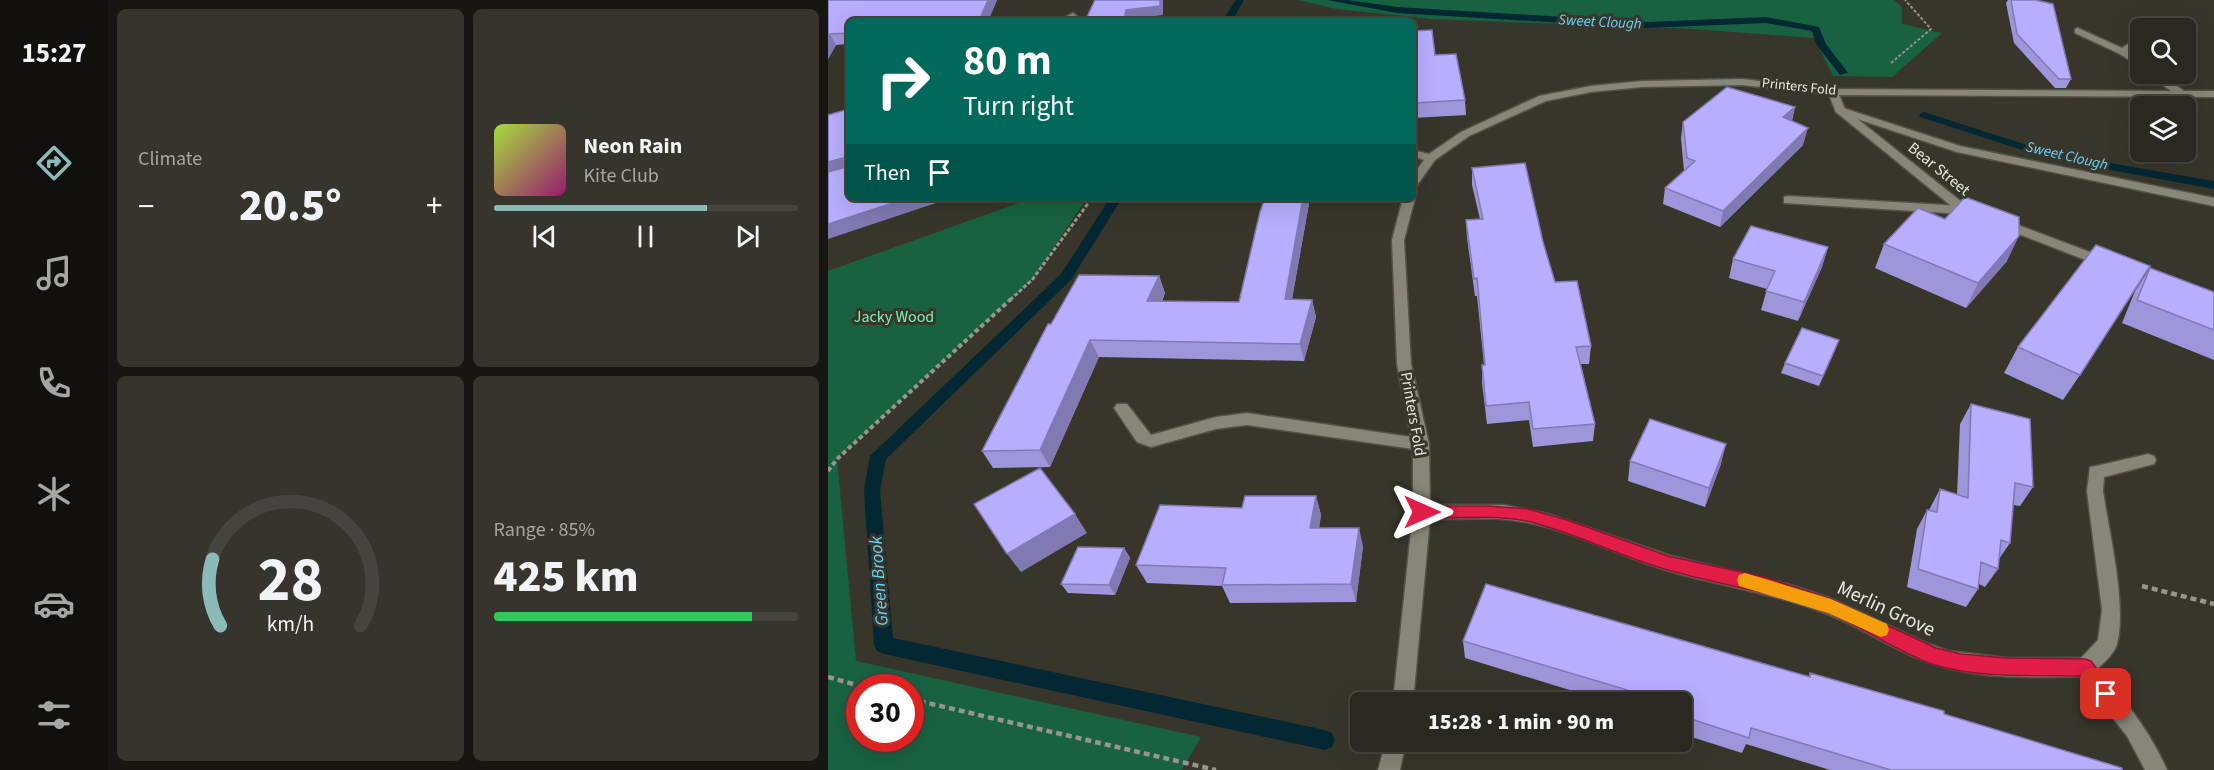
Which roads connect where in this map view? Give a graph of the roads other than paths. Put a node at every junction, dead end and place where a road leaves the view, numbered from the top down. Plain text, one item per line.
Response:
1 (1073, 16) dead end
2 (1069, 18) edge
3 (2078, 31) dead end
4 (2130, 47) edge
5 (2123, 52) junction
6 (2130, 57) edge
7 (2168, 84) edge
8 (1833, 92) junction
9 (2182, 94) junction
10 (2214, 94) edge
11 (1840, 110) junction
12 (1416, 154) edge
13 (1431, 158) junction
14 (1416, 179) edge
15 (1788, 200) dead end
16 (1407, 201) edge
17 (2214, 202) edge
18 (1964, 210) junction
19 (2124, 270) edge
20 (1122, 408) dead end
21 (1421, 444) junction
22 (2148, 460) dead end
23 (1422, 512) junction
24 (2085, 667) junction
25 (1404, 692) edge
26 (1393, 752) edge
27 (1389, 770) edge
28 (2156, 770) edge

1 - 2 street
3 - 5 street
4 - 5 street
5 - 6 street
7 - 9 street
8 - 9 street, Printers Fold
8 - 11 street, Bear Street
8 - 13 street, Printers Fold
9 - 10 street, Printers Fold
11 - 17 street
11 - 18 street, Bear Street
12 - 13 street
13 - 14 street, Printers Fold
15 - 18 street
16 - 21 street, Printers Fold
18 - 19 street, Bear Street
20 - 21 street
21 - 23 street, Printers Fold
22 - 24 street
23 - 24 street, Merlin Grove
23 - 25 street, Printers Fold
24 - 28 street
26 - 27 street

